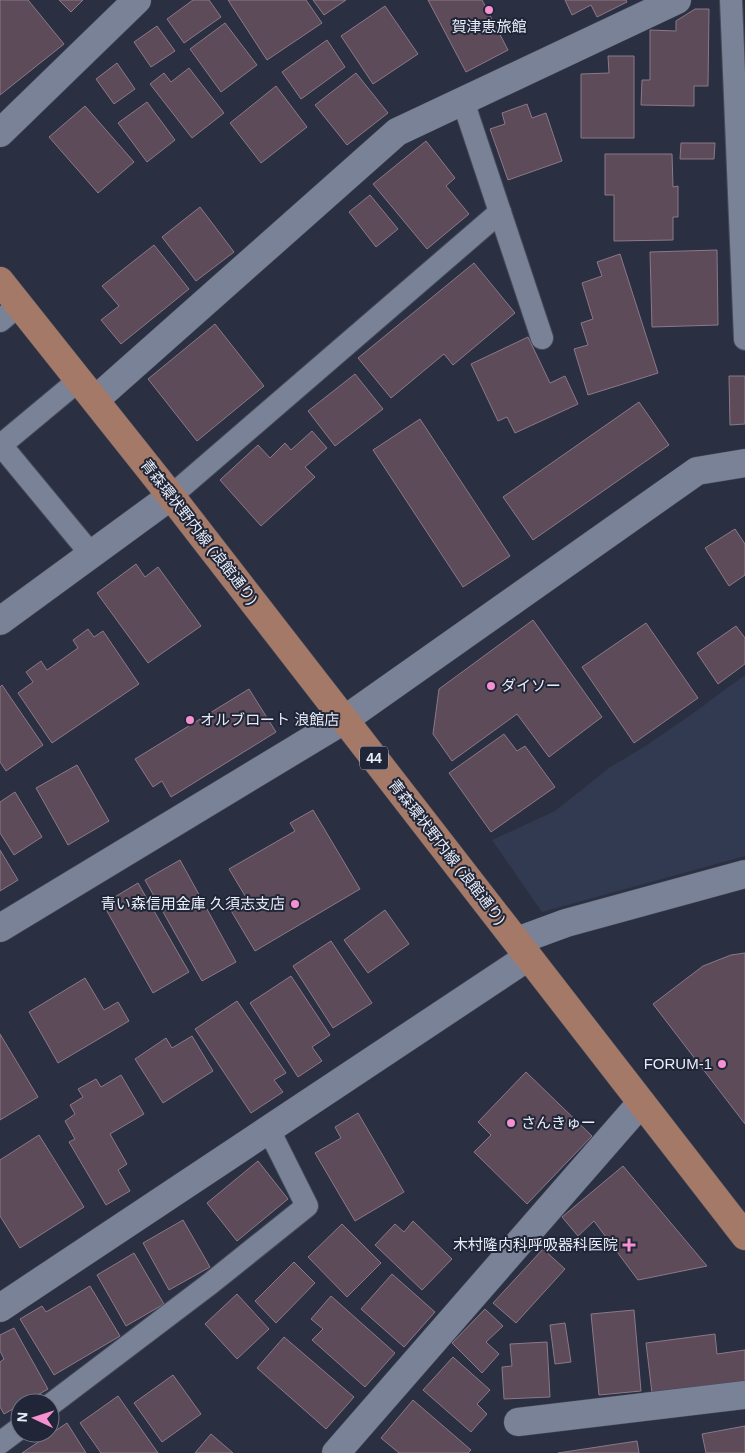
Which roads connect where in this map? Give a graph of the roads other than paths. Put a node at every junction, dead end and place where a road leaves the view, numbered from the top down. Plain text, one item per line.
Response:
1 (136, 0) edge
2 (677, 0) edge
3 (731, 0) edge
4 (463, 101) junction
5 (0, 133) edge
6 (500, 212) junction
7 (0, 280) edge
8 (10, 313) edge
9 (542, 338) dead end
10 (745, 339) edge
11 (87, 390) junction
12 (0, 444) edge
13 (745, 463) edge
14 (171, 496) junction
15 (91, 554) junction
16 (0, 621) edge
17 (344, 720) junction
18 (745, 874) edge
19 (0, 928) edge
20 (522, 949) junction
21 (642, 1103) junction
22 (269, 1130) junction
23 (745, 1236) edge
24 (0, 1308) edge
25 (745, 1395) edge
26 (60, 1397) edge
27 (518, 1422) dead end
28 (336, 1453) edge

1 - 5 street
2 - 4 street
3 - 10 lane
4 - 6 lane
4 - 11 street
6 - 9 lane
6 - 14 lane
7 - 8 main road, 青森環状野内線 (浪館通り) / 44
8 - 11 main road, 青森環状野内線 (浪館通り) / 44
11 - 12 lane
11 - 14 main road, 青森環状野内線 (浪館通り) / 44
12 - 15 lane
13 - 17 street
14 - 15 street
14 - 17 main road, 青森環状野内線 (浪館通り) / 44
15 - 16 street
17 - 19 street
17 - 20 main road, 青森環状野内線 (浪館通り) / 44
18 - 20 street
20 - 21 main road, 青森環状野内線 (浪館通り) / 44
20 - 22 street
21 - 23 main road, 青森環状野内線 (浪館通り) / 44
21 - 28 street
22 - 24 street
22 - 26 lane
25 - 27 street

